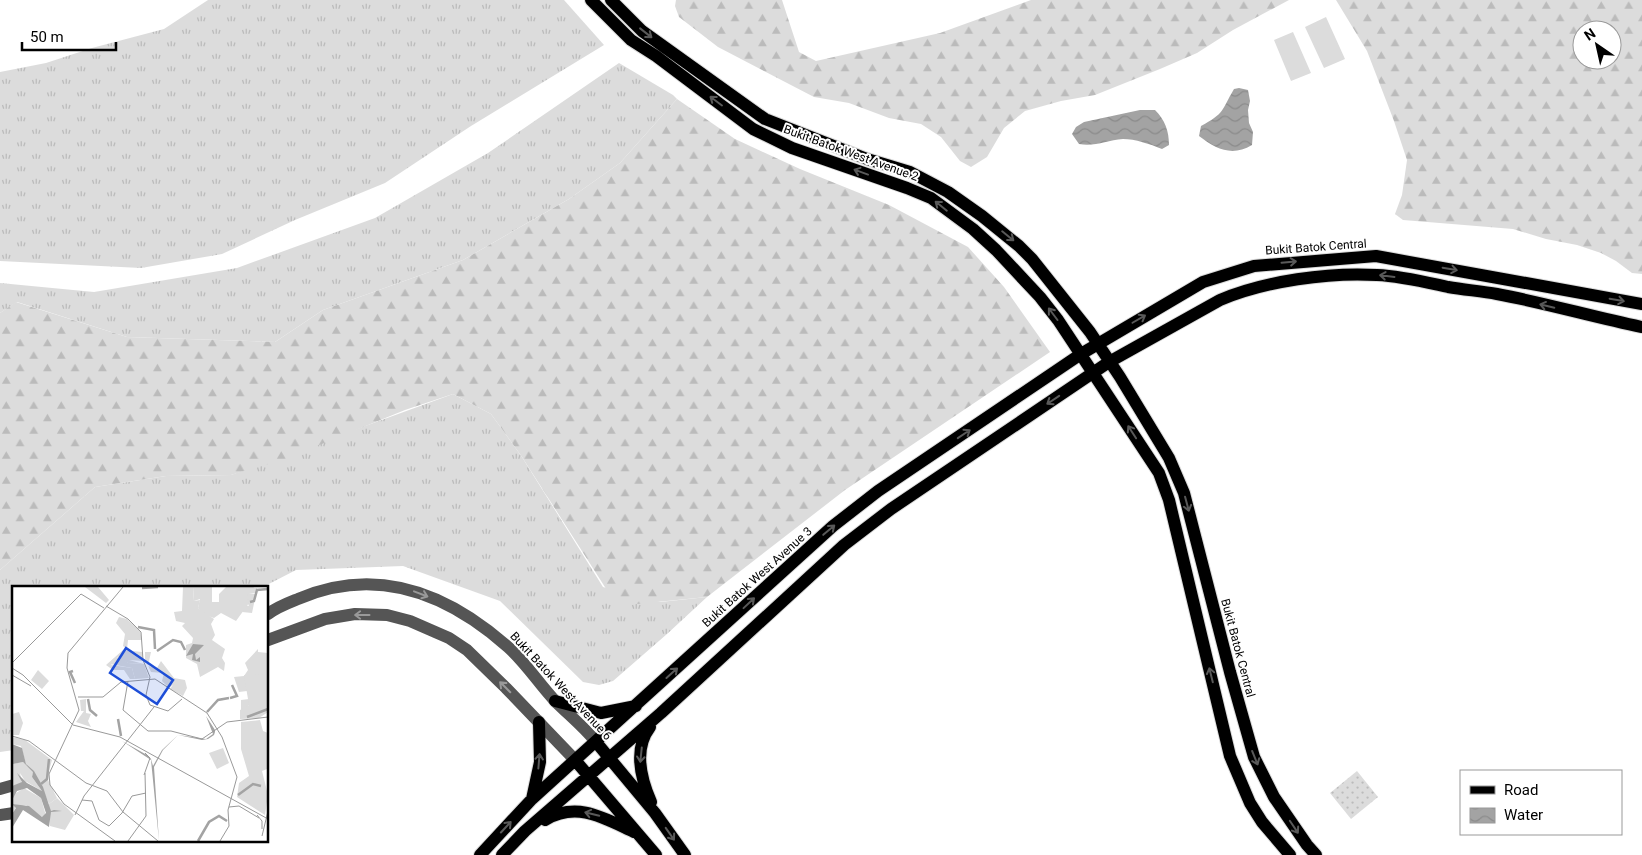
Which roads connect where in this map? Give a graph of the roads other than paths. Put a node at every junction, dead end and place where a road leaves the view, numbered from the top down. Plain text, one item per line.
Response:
1 (591, 0) edge
2 (611, 0) edge
3 (1642, 304) edge
4 (1642, 327) edge
5 (1098, 344) junction
6 (1080, 354) junction
7 (1109, 362) junction
8 (1094, 373) junction
9 (269, 614) edge
10 (269, 639) edge
11 (555, 701) junction
12 (636, 706) junction
13 (661, 713) junction
14 (539, 722) junction
15 (596, 742) junction
16 (609, 758) junction
17 (575, 760) junction
18 (589, 776) junction
19 (532, 800) junction
20 (655, 813) junction
21 (525, 831) junction
22 (637, 833) junction
23 (480, 855) edge
24 (502, 855) edge
25 (656, 855) edge
26 (685, 855) edge
27 (1290, 855) edge
28 (1316, 855) edge

6 -> 1 main road, Bukit Batok West Avenue 2
2 -> 5 main road, Bukit Batok West Avenue 2
5 -> 3 main road, Bukit Batok Central
4 -> 7 main road
5 - 6 main road, Bukit Batok Central
5 - 7 main road, Bukit Batok Central
6 - 8 main road
12 -> 6 main road, Bukit Batok West Avenue 3
7 - 8 main road
7 -> 28 main road, Bukit Batok Central
8 -> 13 main road
27 -> 8 main road
9 -> 11 street, Bukit Batok West Avenue 6
14 -> 10 street
11 - 12 main road
11 - 15 street, Bukit Batok West Avenue 6
12 - 15 main road, Bukit Batok West Avenue 3
13 - 16 main road
13 -> 20 main road
14 - 17 street
19 -> 14 main road
15 - 16 main road, Bukit Batok West Avenue 6
15 - 17 main road, Bukit Batok West Avenue 3
16 - 18 main road
16 - 20 main road, Bukit Batok West Avenue 6
17 - 18 main road
17 - 19 main road, Bukit Batok West Avenue 3
18 - 21 main road
18 - 22 main road
23 -> 19 main road, Bukit Batok West Avenue 3
20 -> 26 main road, Bukit Batok West Avenue 6
22 -> 21 main road
21 - 24 main road
22 - 25 main road

